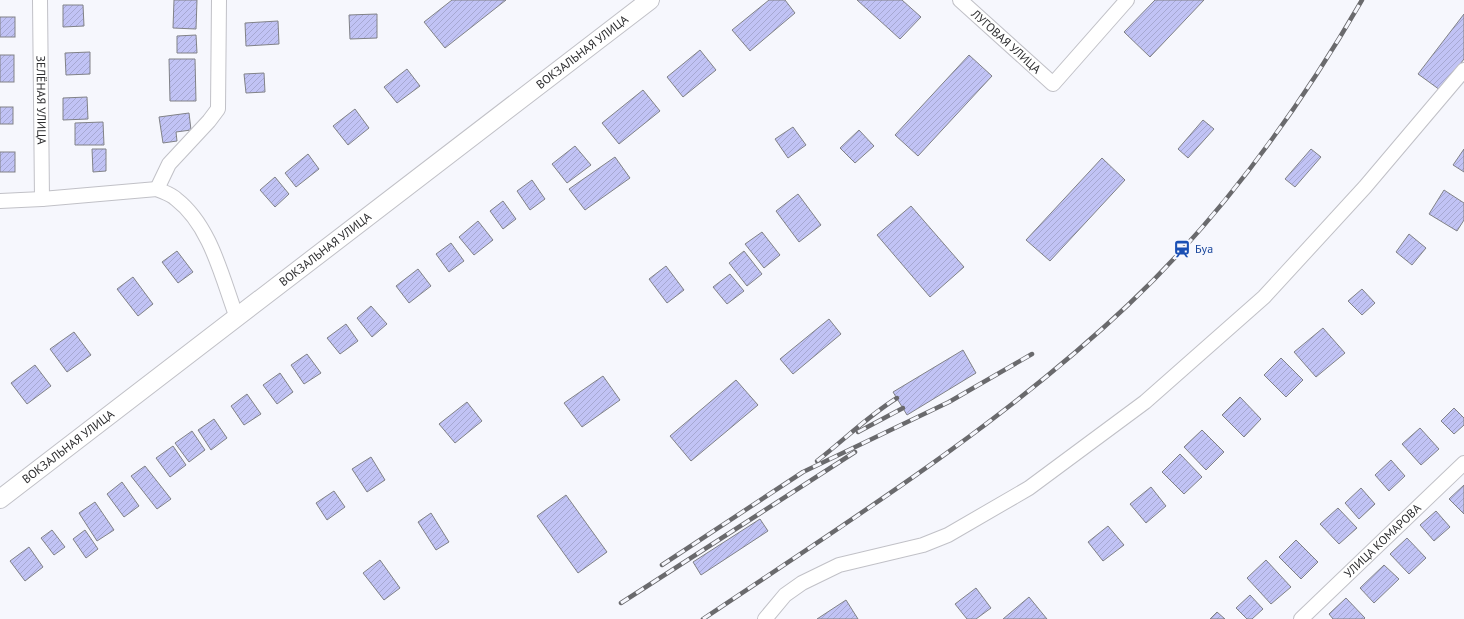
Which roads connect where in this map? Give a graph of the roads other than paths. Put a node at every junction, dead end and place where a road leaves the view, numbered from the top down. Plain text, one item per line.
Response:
1 (40, 0) edge
2 (219, 0) edge
3 (650, 0) edge
4 (960, 0) edge
5 (1127, 0) edge
6 (1464, 70) edge
7 (157, 189) junction
8 (42, 199) junction
9 (0, 200) edge
10 (237, 318) junction
11 (1464, 463) edge
12 (0, 499) edge
13 (765, 619) edge
14 (1301, 619) edge

1 - 8 street, ЗЕЛЁНАЯ УЛИЦА
2 - 7 street
3 - 10 street, ВОКЗАЛЬНАЯ УЛИЦА
4 - 5 street, ЛУГОВАЯ УЛИЦА
6 - 13 street
7 - 8 street
7 - 10 street
8 - 9 street
10 - 12 street, ВОКЗАЛЬНАЯ УЛИЦА
11 - 14 street, УЛИЦА КОМАРОВА

